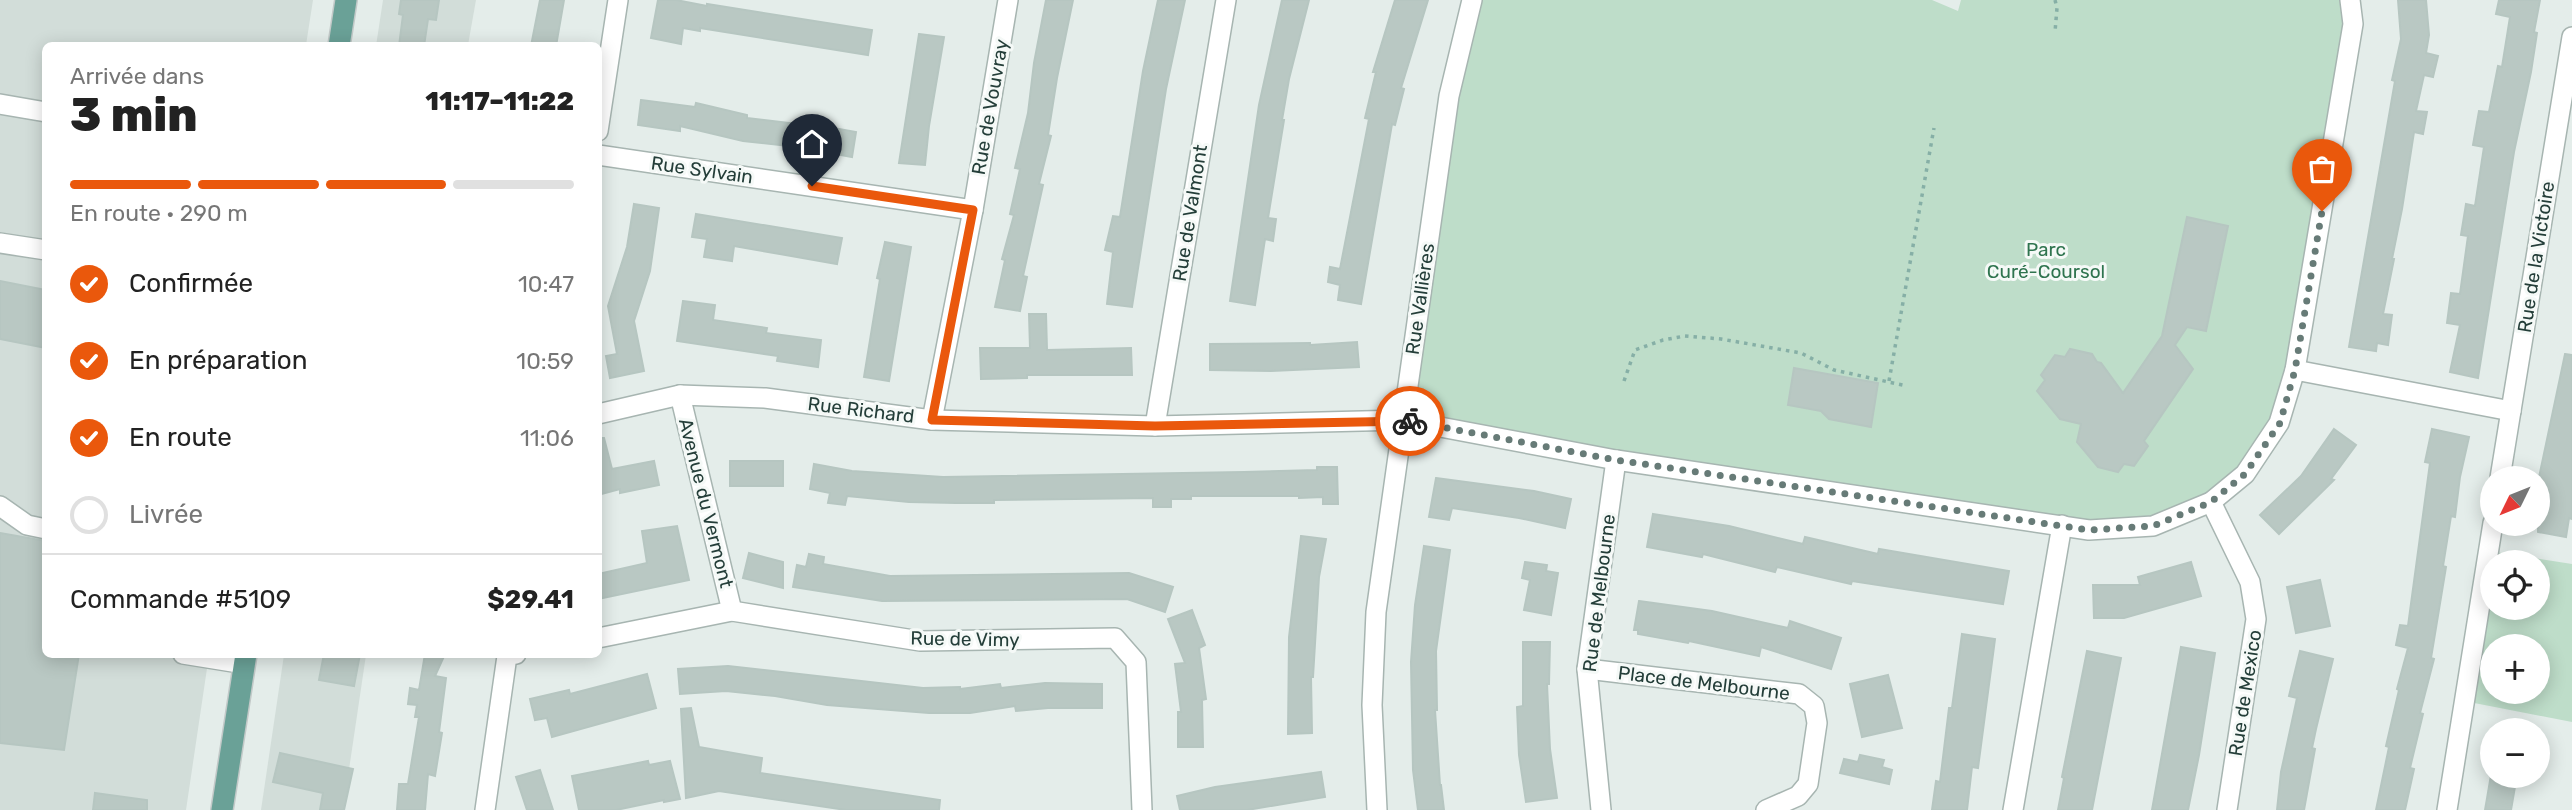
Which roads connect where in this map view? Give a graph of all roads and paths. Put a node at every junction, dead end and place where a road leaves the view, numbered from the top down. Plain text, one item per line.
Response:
1 (346, 0) edge
2 (618, 0) edge
3 (1008, 0) edge
4 (1226, 0) edge
5 (1472, 0) edge
6 (2055, 0) edge
7 (2350, 0) edge
8 (2055, 32) dead end
9 (2572, 37) edge
10 (340, 42) edge
11 (0, 104) edge
12 (602, 105) edge
13 (42, 111) edge
14 (1934, 128) dead end
15 (602, 156) edge
16 (973, 210) junction
17 (0, 243) edge
18 (42, 249) edge
19 (2295, 370) junction
20 (1624, 381) dead end
21 (1889, 381) junction
22 (1907, 386) dead end
23 (680, 395) junction
24 (2511, 411) junction
25 (602, 413) edge
26 (932, 420) junction
27 (1403, 420) junction
28 (1155, 426) junction
29 (1616, 460) junction
30 (2502, 466) edge
31 (2211, 502) junction
32 (0, 506) edge
33 (2062, 526) junction
34 (42, 527) edge
35 (2491, 536) edge
36 (732, 611) junction
37 (602, 637) edge
38 (511, 658) edge
39 (246, 659) edge
40 (1587, 668) junction
41 (222, 810) edge
42 (485, 810) edge
43 (1142, 810) edge
44 (1377, 810) edge
45 (1601, 810) edge
46 (1766, 810) edge
47 (2013, 810) edge
48 (2227, 810) edge
49 (2447, 810) edge

1 - 10 main road
2 - 12 street
3 - 16 street, Rue de Vouvray
4 - 28 street, Rue de Valmont
5 - 27 street, Rue Vallières
6 - 8 path
7 - 19 street, Rue Richard
9 - 24 street, Rue de la Victoire
11 - 13 street
14 - 21 path
15 - 16 street, Rue Sylvain
16 - 26 street, Rue de Vouvray
17 - 18 street
19 - 24 street
19 - 31 street, Rue Richard
20 - 21 path
21 - 22 path
23 - 25 street, Rue Richard
23 - 26 street, Rue Richard
23 - 36 street, Avenue du Vermont
24 - 30 street, Rue de la Victoire
26 - 28 street, Rue Richard
27 - 28 street, Rue Richard
27 - 29 street, Rue Richard
27 - 44 street, Rue Vallières
29 - 33 street, Rue Richard
29 - 40 street, Rue de Melbourne
31 - 33 street, Rue Richard
31 - 48 street, Rue de Mexico
32 - 34 street
33 - 47 street
35 - 49 street
36 - 37 street, Rue de Vimy
36 - 43 street, Rue de Vimy
38 - 42 street
39 - 41 main road
40 - 45 street, Rue de Melbourne
40 - 46 street, Place de Melbourne

